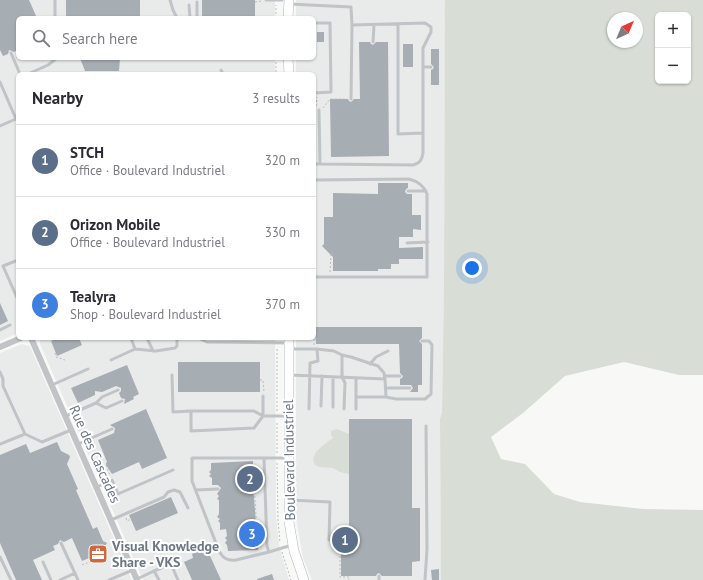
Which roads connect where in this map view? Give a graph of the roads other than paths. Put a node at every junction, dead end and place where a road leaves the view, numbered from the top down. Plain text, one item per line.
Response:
1 (55, 0) edge
2 (170, 0) edge
3 (266, 0) edge
4 (286, 1) edge
5 (197, 2) dead end
6 (189, 5) dead end
7 (55, 16) edge
8 (176, 16) edge
9 (190, 16) edge
10 (197, 16) edge
11 (288, 16) edge
12 (316, 23) edge
13 (398, 24) junction
14 (352, 25) junction
15 (374, 25) junction
16 (373, 42) dead end
17 (11, 53) dead end
18 (54, 60) edge
19 (288, 60) edge
20 (422, 67) junction
21 (431, 67) dead end
22 (19, 72) edge
23 (32, 72) edge
24 (289, 72) edge
25 (1, 85) edge
26 (316, 93) edge
27 (351, 99) road end
28 (319, 110) road end
29 (0, 126) edge
30 (423, 134) junction
31 (316, 164) edge
32 (320, 164) junction
33 (316, 180) edge
34 (408, 191) dead end
35 (426, 191) junction
36 (428, 242) junction
37 (407, 243) dead end
38 (16, 261) edge
39 (316, 277) edge
40 (16, 295) edge
41 (10, 325) dead end
42 (0, 330) edge
43 (16, 340) edge
44 (32, 340) edge
45 (132, 340) edge
46 (148, 340) edge
47 (177, 340) edge
48 (202, 340) edge
49 (422, 341) dead end
50 (289, 343) edge
51 (0, 347) edge
52 (136, 349) junction
53 (318, 349) junction
54 (153, 351) junction
55 (388, 351) dead end
56 (342, 356) junction
57 (111, 360) dead end
58 (370, 364) junction
59 (88, 369) dead end
60 (0, 372) edge
61 (172, 375) dead end
62 (288, 375) junction
63 (309, 376) junction
64 (322, 376) junction
65 (400, 376) dead end
66 (333, 377) junction
67 (342, 377) junction
68 (356, 378) junction
69 (385, 378) junction
70 (52, 385) junction
71 (386, 388) junction
72 (410, 388) dead end
73 (118, 390) dead end
74 (263, 395) road end
75 (356, 397) junction
76 (386, 397) junction
77 (122, 400) dead end
78 (96, 403) junction
79 (321, 406) dead end
80 (333, 407) dead end
81 (344, 409) dead end
82 (356, 409) dead end
83 (309, 410) dead end
84 (191, 411) junction
85 (66, 416) junction
86 (263, 416) junction
87 (289, 416) junction
88 (426, 426) dead end
89 (112, 429) dead end
90 (72, 430) junction
91 (25, 434) junction
92 (0, 444) edge
93 (78, 444) junction
94 (264, 458) junction
95 (289, 458) junction
96 (174, 470) dead end
97 (97, 487) junction
98 (218, 488) dead end
99 (196, 490) junction
100 (289, 500) junction
101 (188, 508) dead end
102 (111, 520) junction
103 (330, 540) dead end
104 (61, 543) dead end
105 (293, 545) junction
106 (269, 552) junction
107 (0, 557) edge
108 (43, 562) dead end
109 (133, 570) junction
110 (154, 571) junction
111 (75, 573) junction
112 (137, 579) edge
113 (11, 580) edge
114 (51, 580) edge
115 (60, 580) edge
116 (78, 580) edge
117 (109, 580) edge
118 (159, 580) edge
119 (178, 580) edge
120 (304, 580) edge
121 (425, 580) edge

1 - 7 lane
2 - 8 lane
3 - 4 lane
4 - 11 street
4 - 14 lane
5 - 10 lane
6 - 9 lane
12 - 26 lane
13 - 15 lane
13 - 20 lane
13 - 30 lane
14 - 15 lane
14 - 27 lane
15 - 16 lane
17 - 22 lane
18 - 23 lane
19 - 24 street
20 - 21 lane
20 - 30 lane
25 - 29 lane
28 - 32 lane
30 - 32 lane
31 - 32 lane
33 - 35 lane
34 - 35 lane
35 - 36 lane
36 - 37 lane
36 - 39 lane
38 - 40 lane
41 - 42 lane
43 - 51 street
44 - 70 street, Rue des Cascades
45 - 52 lane
46 - 54 lane
47 - 54 lane
48 - 50 lane
49 - 76 lane
50 - 53 lane
50 - 62 street, Boulevard Industriel
52 - 54 lane
52 - 57 lane
53 - 56 lane
53 - 63 lane
55 - 58 lane
56 - 58 lane
56 - 67 lane
58 - 69 lane
59 - 70 lane
60 - 91 lane
61 - 84 lane
62 - 63 lane
62 - 87 street, Boulevard Industriel
63 - 64 lane
63 - 83 lane
64 - 66 lane
64 - 79 lane
65 - 69 lane
66 - 67 lane
66 - 80 lane
67 - 68 lane
67 - 81 lane
68 - 69 lane
68 - 75 lane
69 - 71 lane
70 - 85 street, Rue des Cascades
71 - 72 lane
71 - 76 lane
73 - 78 lane
74 - 86 lane
75 - 76 lane
75 - 82 lane
77 - 78 lane
78 - 85 lane
84 - 86 lane
84 - 86 lane
85 - 90 street, Rue des Cascades
86 - 87 lane
87 - 95 street, Boulevard Industriel
88 - 121 lane
89 - 93 lane
90 - 91 lane
90 - 93 street, Rue des Cascades
91 - 92 lane
93 - 97 street, Rue des Cascades
94 - 95 lane
94 - 99 lane
94 - 106 lane
95 - 100 street, Boulevard Industriel
96 - 97 lane
97 - 102 street, Rue des Cascades
98 - 99 lane
99 - 106 lane
100 - 103 lane
100 - 105 street, Boulevard Industriel
101 - 102 lane
102 - 109 street, Rue des Cascades
104 - 111 lane
105 - 106 lane
105 - 120 street, Boulevard Industriel
107 - 113 lane
108 - 114 lane
109 - 112 street, Rue des Cascades
109 - 117 lane
110 - 112 lane
110 - 118 lane
110 - 119 lane
111 - 115 lane
111 - 116 lane

